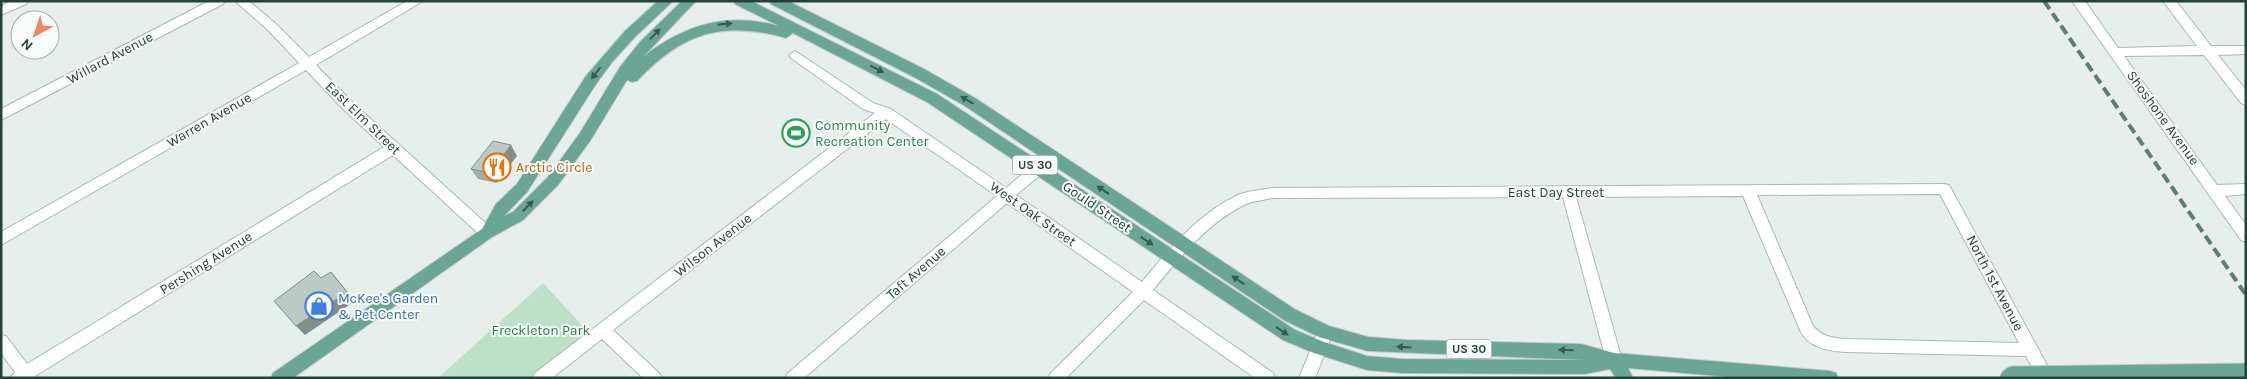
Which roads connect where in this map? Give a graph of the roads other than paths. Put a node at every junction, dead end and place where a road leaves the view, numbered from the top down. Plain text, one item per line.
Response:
1 (22, 1) edge
2 (219, 1) edge
3 (241, 1) edge
4 (417, 1) edge
5 (667, 1) edge
6 (690, 1) edge
7 (740, 1) edge
8 (776, 1) edge
9 (798, 1) edge
10 (2078, 1) edge
11 (2169, 1) edge
12 (1, 11) edge
13 (843, 35) junction
14 (2246, 50) edge
15 (2207, 51) junction
16 (2115, 52) junction
17 (795, 55) dead end
18 (857, 59) junction
19 (308, 64) junction
20 (2246, 100) edge
21 (602, 109) junction
22 (886, 112) junction
23 (1, 115) edge
24 (393, 148) junction
25 (1039, 168) junction
26 (1944, 189) joint
27 (2246, 189) edge
28 (2215, 190) junction
29 (1748, 191) junction
30 (1568, 192) junction
31 (1006, 196) junction
32 (487, 233) junction
33 (2246, 236) edge
34 (1, 239) edge
35 (1184, 244) junction
36 (1171, 257) junction
37 (1143, 291) junction
38 (603, 330) junction
39 (1325, 332) junction
40 (1, 341) edge
41 (1320, 348) junction
42 (2031, 350) junction
43 (1614, 360) junction
44 (1520, 365) junction
45 (2246, 371) edge
46 (24, 376) edge
47 (279, 378) edge
48 (540, 378) edge
49 (654, 378) edge
50 (793, 378) edge
51 (1056, 378) edge
52 (1268, 378) edge
53 (1307, 378) edge
54 (1546, 378) edge
55 (1611, 378) edge
56 (1625, 378) edge
57 (1830, 378) edge
58 (2007, 378) edge
59 (2046, 378) edge

1 - 12 street
2 - 23 street, Willard Avenue
3 - 19 street, East Elm Street
4 - 19 street, Warren Avenue
5 -> 32 main road
21 -> 6 main road
7 - 18 main road, Gould Street / US 30
8 - 13 main road, Gould Street
9 - 13 main road, US 30
10 - 16 street, Shoshone Avenue
11 - 15 street
35 -> 13 main road, Gould Street / US 30
14 - 15 street
15 - 16 street
15 - 20 street
16 - 28 street, Shoshone Avenue
17 - 22 street, West Oak Street
21 -> 18 main road
18 -> 25 main road, Gould Street / US 30
19 - 24 street, East Elm Street
19 - 34 street, Warren Avenue
32 -> 21 main road
22 - 31 street, West Oak Street
22 - 38 street, Wilson Avenue
24 - 32 street, East Elm Street
24 - 46 street, Pershing Avenue
25 - 31 street, Taft Avenue
25 -> 36 main road, Gould Street / US 30
26 - 29 street, East Day Street
26 - 42 street, North 1st Avenue
27 - 28 street
28 - 33 street, Shoshone Avenue
29 - 30 street, East Day Street
29 - 42 street
30 - 35 street, East Day Street
30 - 43 street
31 - 37 street, West Oak Street
31 - 50 street, Taft Avenue
32 - 47 main road
35 - 36 street, East Day Street
39 -> 35 main road, Gould Street / US 30
36 - 37 street, East Day Street
36 -> 41 main road, Gould Street / US 30
37 - 51 street, East Day Street
37 - 52 street, West Oak Street
38 - 48 street, Wilson Avenue
38 - 49 street
39 - 41 street
43 -> 39 main road, US 30
40 - 46 street
41 - 44 main road, US 30
41 - 53 street
42 - 59 street, North 1st Avenue
43 - 44 main road
43 - 55 main road
43 - 56 main road
43 - 57 main road
44 - 54 main road, US 30
45 - 58 main road, bridge

